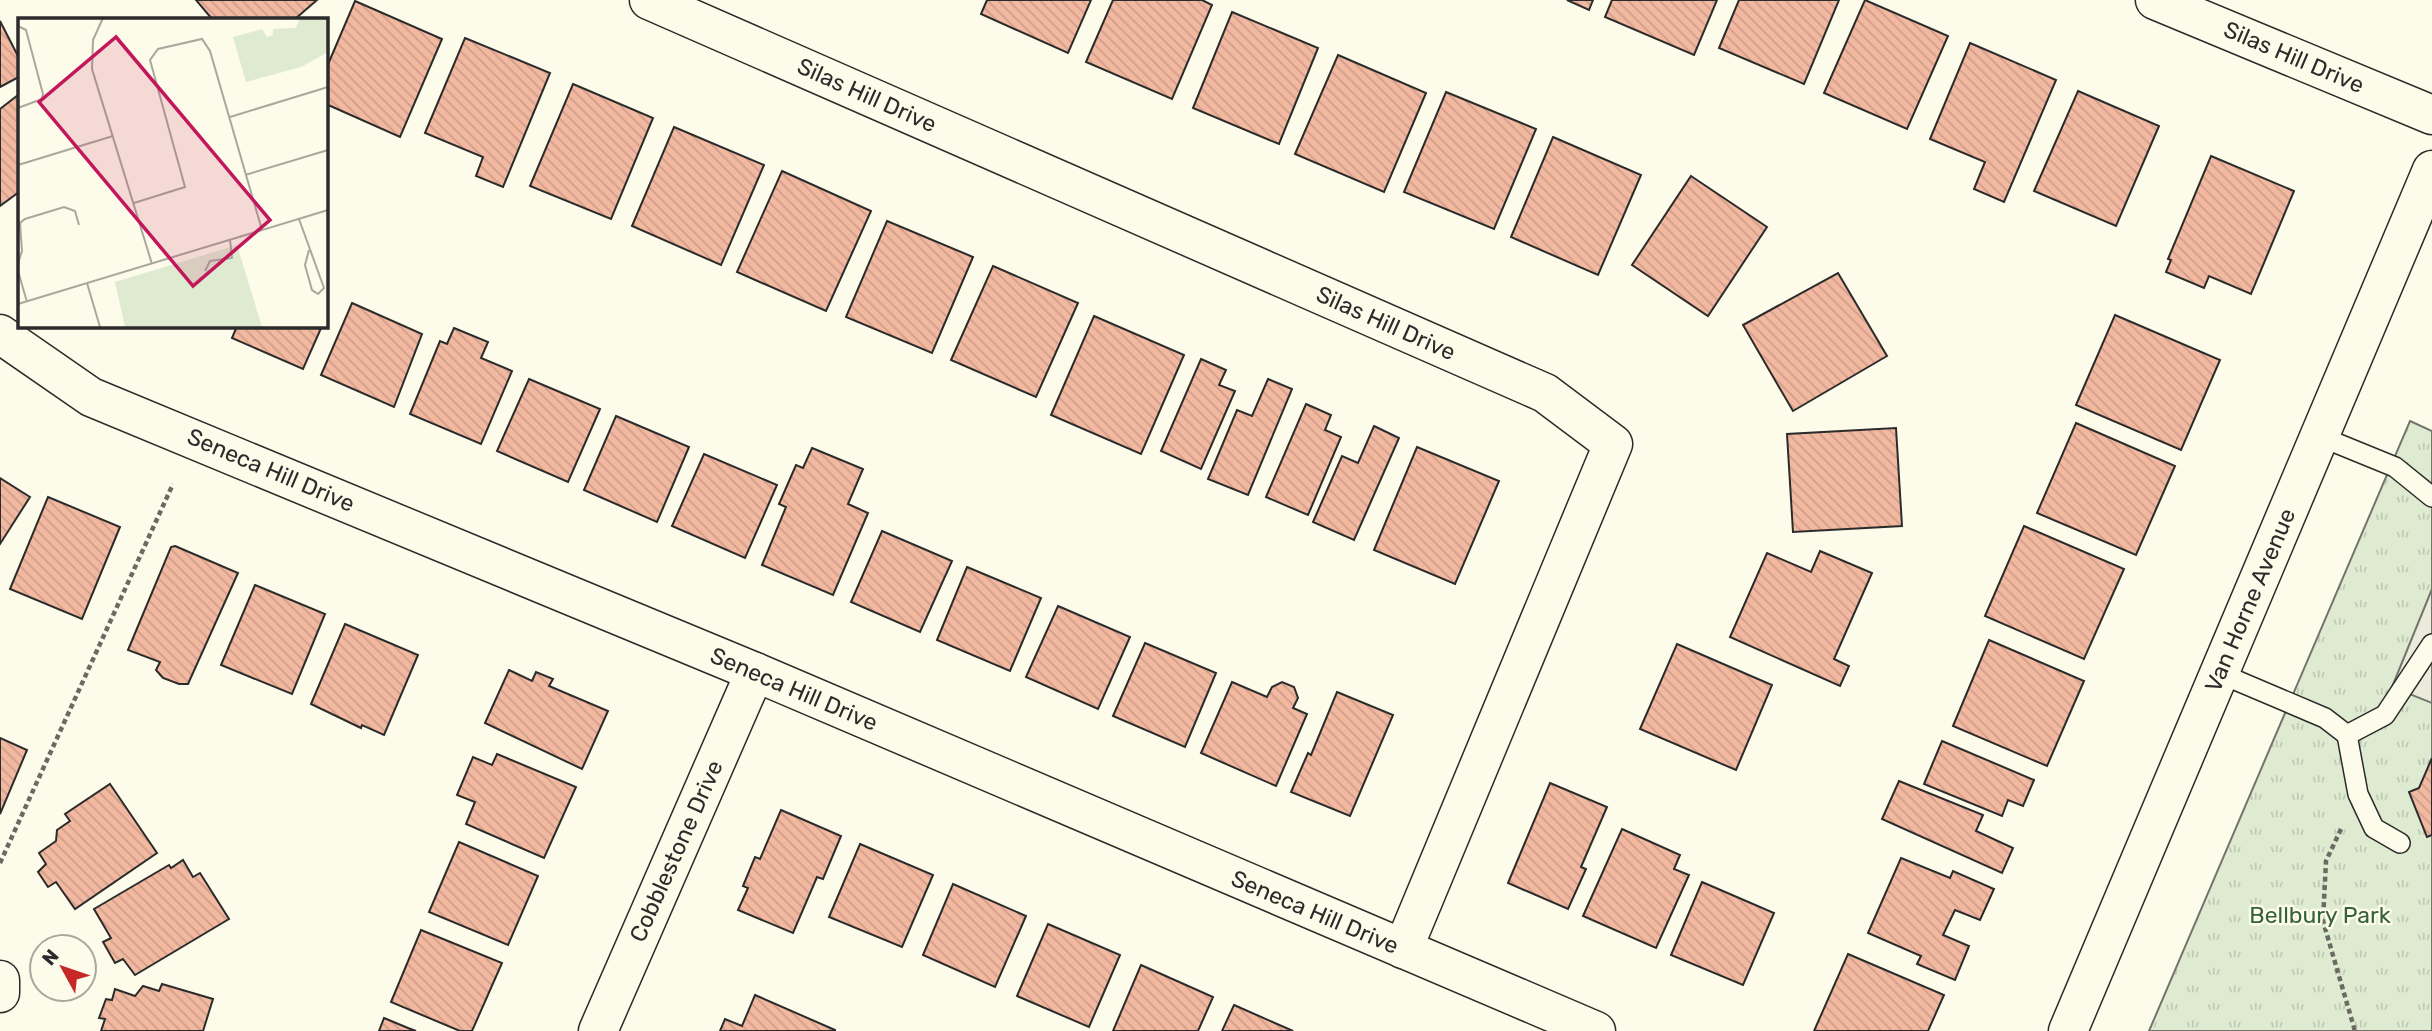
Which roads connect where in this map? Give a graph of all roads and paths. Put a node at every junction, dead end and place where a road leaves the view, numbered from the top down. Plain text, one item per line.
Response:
1 (649, 0) edge
2 (2155, 0) edge
3 (2432, 115) edge
4 (2432, 170) edge
5 (0, 334) edge
6 (2319, 436) junction
7 (173, 484) dead end
8 (2432, 497) edge
9 (2432, 644) edge
10 (755, 672) junction
11 (2219, 673) junction
12 (2347, 735) junction
13 (2358, 794) junction
14 (2400, 843) dead end
15 (0, 863) edge
16 (1403, 949) junction
17 (0, 980) edge
18 (0, 993) edge
19 (598, 1031) edge
20 (1596, 1031) edge
21 (2068, 1031) edge
22 (2355, 1031) edge

1 - 16 street, Silas Hill Drive
2 - 3 street, Silas Hill Drive
4 - 6 street, Van Horne Avenue
5 - 10 street, Seneca Hill Drive
6 - 8 lane
6 - 11 street, Van Horne Avenue
7 - 15 path
9 - 12 lane
10 - 16 street, Seneca Hill Drive
10 - 19 street, Cobblestone Drive
11 - 12 lane
11 - 21 street, Van Horne Avenue
12 - 13 lane
13 - 14 lane
13 - 22 path
16 - 20 street, Seneca Hill Drive
17 - 18 street

